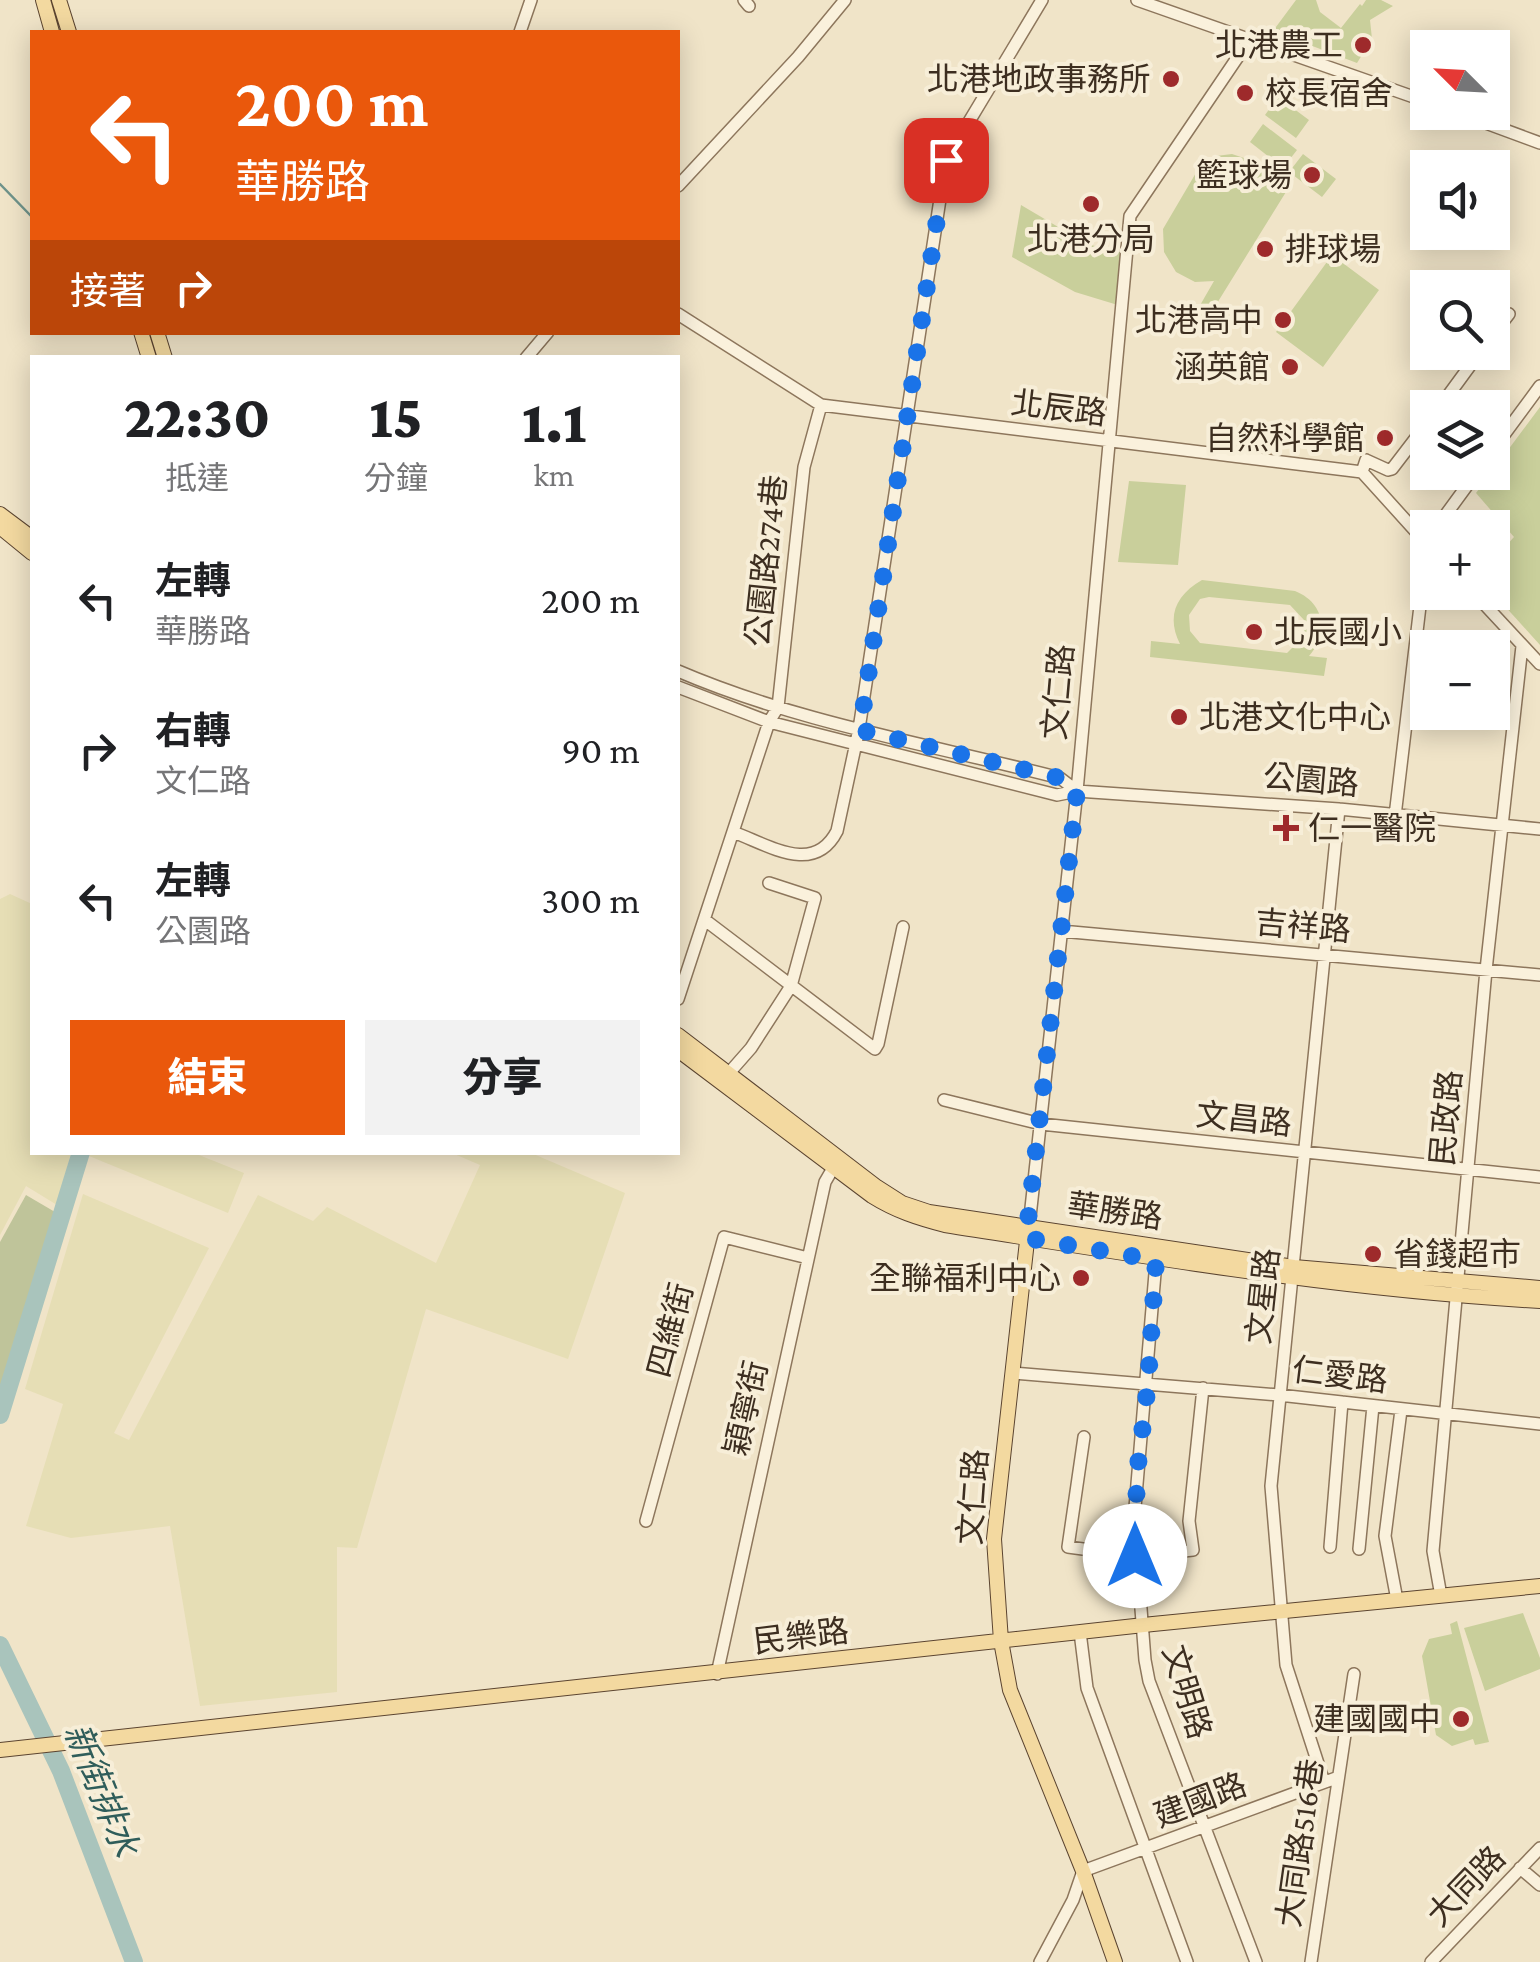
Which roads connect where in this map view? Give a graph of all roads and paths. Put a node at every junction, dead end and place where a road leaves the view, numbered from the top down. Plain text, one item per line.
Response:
1 (43, 0) edge
2 (59, 0) edge
3 (531, 0) edge
4 (846, 0) edge
5 (1042, 0) edge
6 (1137, 0) edge
7 (51, 30) edge
8 (67, 30) edge
9 (521, 30) edge
10 (1250, 39) junction
11 (1410, 96) edge
12 (1505, 130) edge
13 (1540, 143) edge
14 (680, 184) edge
15 (680, 315) edge
16 (545, 335) edge
17 (529, 355) edge
18 (1540, 386) edge
19 (821, 406) junction
20 (906, 417) junction
21 (1510, 427) edge
22 (1107, 442) junction
23 (1410, 446) edge
24 (1362, 472) junction
25 (0, 514) edge
26 (1410, 524) edge
27 (0, 527) edge
28 (30, 536) edge
29 (30, 551) edge
30 (1419, 610) edge
31 (1489, 610) edge
32 (1522, 646) junction
33 (1540, 664) edge
34 (680, 672) edge
35 (680, 688) edge
36 (778, 707) junction
37 (769, 722) junction
38 (860, 730) junction
39 (856, 744) junction
40 (1077, 791) junction
41 (1340, 810) junction
42 (1395, 816) junction
43 (1504, 826) junction
44 (1540, 829) edge
45 (733, 832) junction
46 (769, 882) dead end
47 (705, 920) junction
48 (902, 928) dead end
49 (1061, 931) junction
50 (1324, 954) junction
51 (1486, 970) junction
52 (1540, 975) edge
53 (792, 986) junction
54 (680, 993) edge
55 (680, 1035) edge
56 (680, 1051) edge
57 (729, 1072) junction
58 (944, 1100) dead end
59 (1041, 1124) junction
60 (1305, 1154) junction
61 (837, 1162) junction
62 (1469, 1170) junction
63 (1540, 1178) edge
64 (1028, 1232) junction
65 (1157, 1253) junction
66 (808, 1258) junction
67 (1293, 1273) junction
68 (1540, 1288) edge
69 (1458, 1289) junction
70 (1540, 1302) edge
71 (1013, 1373) junction
72 (1148, 1384) junction
73 (1203, 1388) junction
74 (1280, 1394) junction
75 (1342, 1402) junction
76 (1373, 1406) junction
77 (1401, 1410) junction
78 (1446, 1416) junction
79 (1540, 1424) edge
80 (1084, 1438) dead end
81 (646, 1521) dead end
82 (1330, 1548) dead end
83 (1359, 1549) dead end
84 (1135, 1556) junction
85 (1540, 1586) edge
86 (1441, 1596) junction
87 (1397, 1600) junction
88 (1280, 1612) junction
89 (1141, 1626) junction
90 (1080, 1632) junction
91 (1001, 1641) junction
92 (717, 1674) junction
93 (1354, 1674) dead end
94 (0, 1750) edge
95 (1330, 1780) junction
96 (1206, 1827) junction
97 (1540, 1848) edge
98 (1146, 1849) junction
99 (1520, 1868) junction
100 (1082, 1870) junction
101 (1540, 1885) edge
102 (1040, 1962) edge
103 (1114, 1962) edge
104 (1187, 1962) edge
105 (1256, 1962) edge
106 (1311, 1962) edge
107 (1431, 1962) edge

1 - 7 main road
2 - 8 main road
3 - 9 street
4 - 14 street
5 - 20 street
6 - 10 street
10 - 11 street
10 - 22 street, 文仁路
12 - 13 street
15 - 19 street, 北辰路
16 - 17 street
18 - 21 street
19 - 20 street, 北辰路
19 - 36 street, 公園路274巷
20 - 22 street, 北辰路
20 - 38 street
22 - 24 street, 北辰路
22 - 40 street, 文仁路
23 - 24 street
24 - 26 street
25 - 28 main road
27 - 29 main road
30 - 42 street
31 - 32 street
32 - 33 street
32 - 43 street, 民政路
34 - 36 street, 公園路
35 - 37 street, 公園路
36 - 37 street, 公園路274巷
36 - 38 street, 公園路
37 - 39 street, 公園路
37 - 45 street, 公園路274巷
38 - 39 street
38 - 40 street, 公園路
39 - 40 street, 公園路
39 - 45 street
40 - 41 street, 公園路
40 - 49 street, 文仁路
41 - 42 street, 公園路
41 - 50 street, 文星路
42 - 43 street, 公園路
43 - 44 street, 公園路
43 - 51 street, 民政路
45 - 47 street, 公園路274巷
46 - 53 street
47 - 53 street
47 - 54 street, 公園路274巷
48 - 53 street
49 - 50 street, 吉祥路
49 - 59 street, 文仁路
50 - 51 street, 吉祥路
50 - 60 street, 文星路
51 - 52 street, 吉祥路
51 - 62 street, 民政路
53 - 57 street
55 - 57 main road, 華勝路
56 - 61 main road, 華勝路
57 - 61 main road, 華勝路
58 - 59 street, 文昌路
59 - 60 street, 文昌路
59 - 64 street, 文仁路
60 - 62 street, 文昌路
60 - 67 street, 文星路
61 - 64 main road, 華勝路
61 - 66 street, 穎寧街
62 - 63 street, 文昌路
62 - 69 street, 民政路
64 - 65 main road, 華勝路
64 - 71 main road, 文仁路
65 - 67 main road, 華勝路
65 - 72 street, 文明路
66 - 81 street, 四維街
66 - 92 street, 穎寧街
67 - 69 main road, 華勝路
67 - 74 street, 文星路
68 - 69 main road, 華勝路
69 - 70 main road, 華勝路
69 - 78 street, 民政路
71 - 72 street, 仁愛路
71 - 91 main road, 文仁路
72 - 73 street, 仁愛路
72 - 84 street, 文明路
73 - 74 street, 仁愛路
73 - 84 street
74 - 75 street, 仁愛路
74 - 88 street, 文星路
75 - 76 street, 仁愛路
75 - 82 street
76 - 77 street, 仁愛路
76 - 83 street
77 - 78 street, 仁愛路
77 - 87 street
78 - 79 street, 仁愛路
78 - 86 street, 民政路
80 - 84 street
84 - 89 street, 文明路
85 - 86 main road, 民樂路
86 - 87 main road, 民樂路
87 - 88 main road, 民樂路
88 - 89 main road, 民樂路
88 - 95 street, 文星路
89 - 90 main road, 民樂路
89 - 96 street, 文明路
90 - 91 main road, 民樂路
90 - 98 street
91 - 92 main road, 民樂路
91 - 100 main road, 文仁路
92 - 94 main road, 民樂路
93 - 95 street, 大同路516巷
95 - 96 street, 建國路
95 - 106 street, 大同路516巷
96 - 98 street, 建國路
96 - 105 street, 文明路
97 - 99 street, 大同路
98 - 100 street, 建國路
98 - 104 street
99 - 101 street
99 - 107 street, 大同路
100 - 102 street
100 - 103 main road, 文仁路

